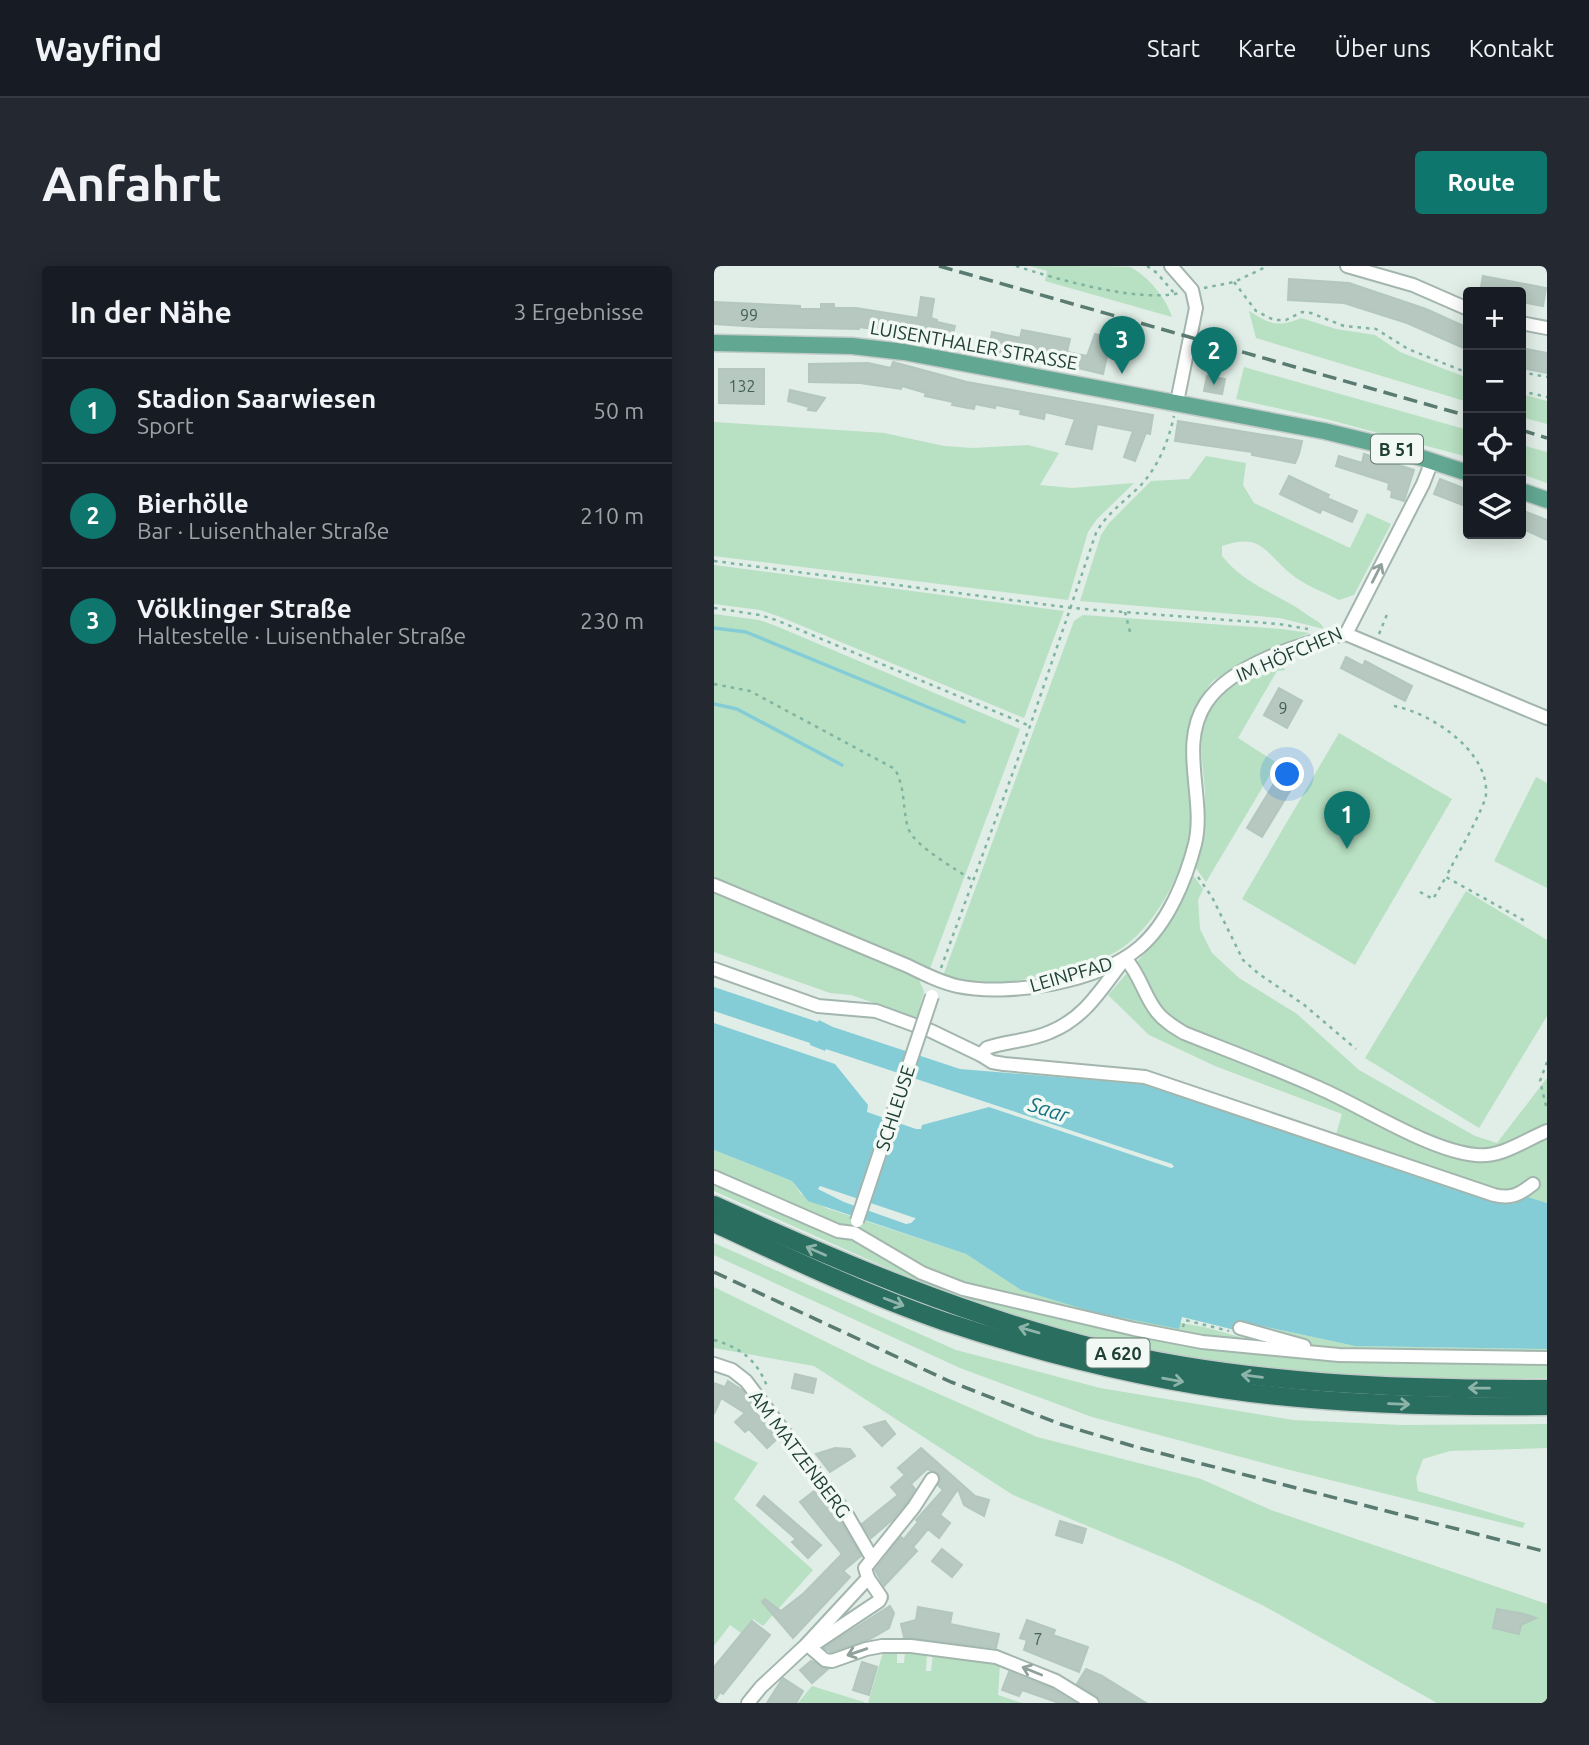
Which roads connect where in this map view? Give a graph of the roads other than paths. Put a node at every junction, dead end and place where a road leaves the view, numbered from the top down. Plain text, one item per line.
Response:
1 (1171, 266) edge
2 (1347, 266) edge
3 (1463, 307) edge
4 (1526, 324) edge
5 (1547, 328) edge
6 (714, 343) edge
7 (1177, 402) junction
8 (1432, 461) junction
9 (1463, 471) edge
10 (1526, 493) edge
11 (1547, 500) edge
12 (1346, 634) junction
13 (1547, 718) edge
14 (714, 885) edge
15 (1125, 958) junction
16 (714, 970) edge
17 (936, 980) junction
18 (981, 1055) junction
19 (1547, 1131) edge
20 (714, 1177) edge
21 (1533, 1184) dead end
22 (714, 1205) edge
23 (714, 1223) edge
24 (856, 1227) junction
25 (1239, 1331) road end
26 (1339, 1355) junction
27 (1547, 1358) edge
28 (714, 1364) edge
29 (1547, 1389) edge
30 (1547, 1406) edge
31 (932, 1479) dead end
32 (873, 1558) junction
33 (868, 1578) junction
34 (808, 1646) junction
35 (748, 1703) edge
36 (1092, 1703) edge

1 - 7 street
2 - 3 street
4 - 5 street
6 - 7 main road, LUISENTHALER STRASSE
7 - 8 main road, LUISENTHALER STRASSE / B 51
8 - 9 main road, LUISENTHALER STRASSE / B 51
12 -> 8 street, IM HÖFCHEN
10 - 11 main road
12 - 13 street
12 - 15 street, IM HÖFCHEN
14 - 17 street, LEINPFAD
15 - 17 street, LEINPFAD
15 - 18 street
15 - 19 street, LEINPFAD
16 - 18 street
17 - 24 street, SCHLEUSE, bridge
18 - 21 street
20 - 24 street
29 -> 22 highway, A 620
23 -> 30 highway, A 620
24 - 26 street
25 - 26 street
26 - 27 street
28 - 32 street, AM MATZENBERG
31 - 32 street
32 - 33 street
33 - 34 street
33 - 34 street
34 - 35 street
36 -> 34 street

